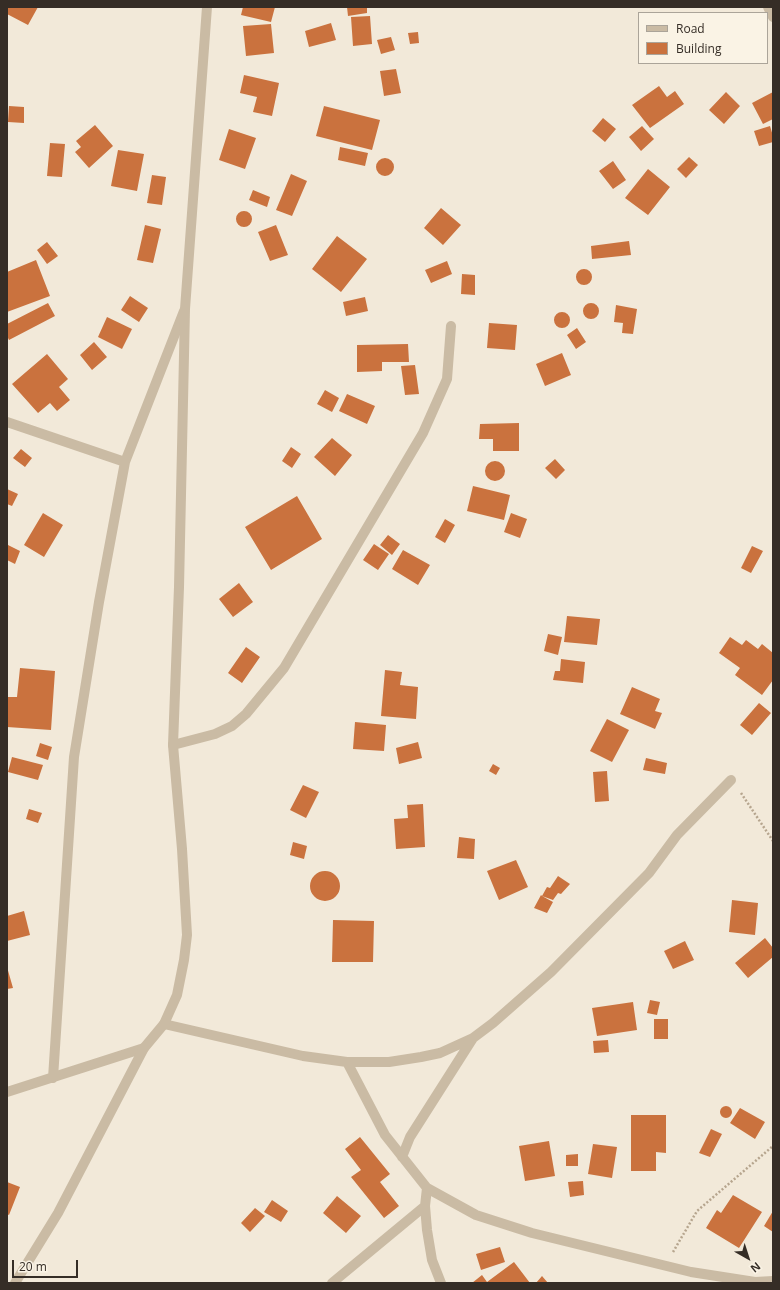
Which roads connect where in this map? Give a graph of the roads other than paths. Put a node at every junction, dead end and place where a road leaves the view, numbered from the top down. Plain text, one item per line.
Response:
1 (206, 7) edge
2 (768, 7) edge
3 (773, 17) edge
4 (185, 309) junction
5 (452, 326) dead end
6 (7, 422) edge
7 (125, 462) junction
8 (173, 745) junction
9 (732, 780) road end
10 (164, 1024) junction
11 (473, 1038) junction
12 (144, 1048) junction
13 (347, 1062) junction
14 (53, 1078) junction
15 (7, 1092) edge
16 (402, 1157) junction
17 (427, 1188) junction
18 (425, 1206) junction
19 (773, 1281) edge
20 (15, 1283) edge
21 (332, 1283) edge
22 (441, 1283) edge

1 - 4 street
2 - 3 street
4 - 7 street
4 - 8 street
5 - 8 street
6 - 7 street
7 - 14 street
8 - 10 street
9 - 11 street
10 - 12 street
10 - 13 street
11 - 13 street
11 - 16 street
12 - 14 street
12 - 20 street
13 - 16 street
14 - 15 street
16 - 17 street
17 - 18 street
17 - 19 street
18 - 21 street
18 - 22 street

